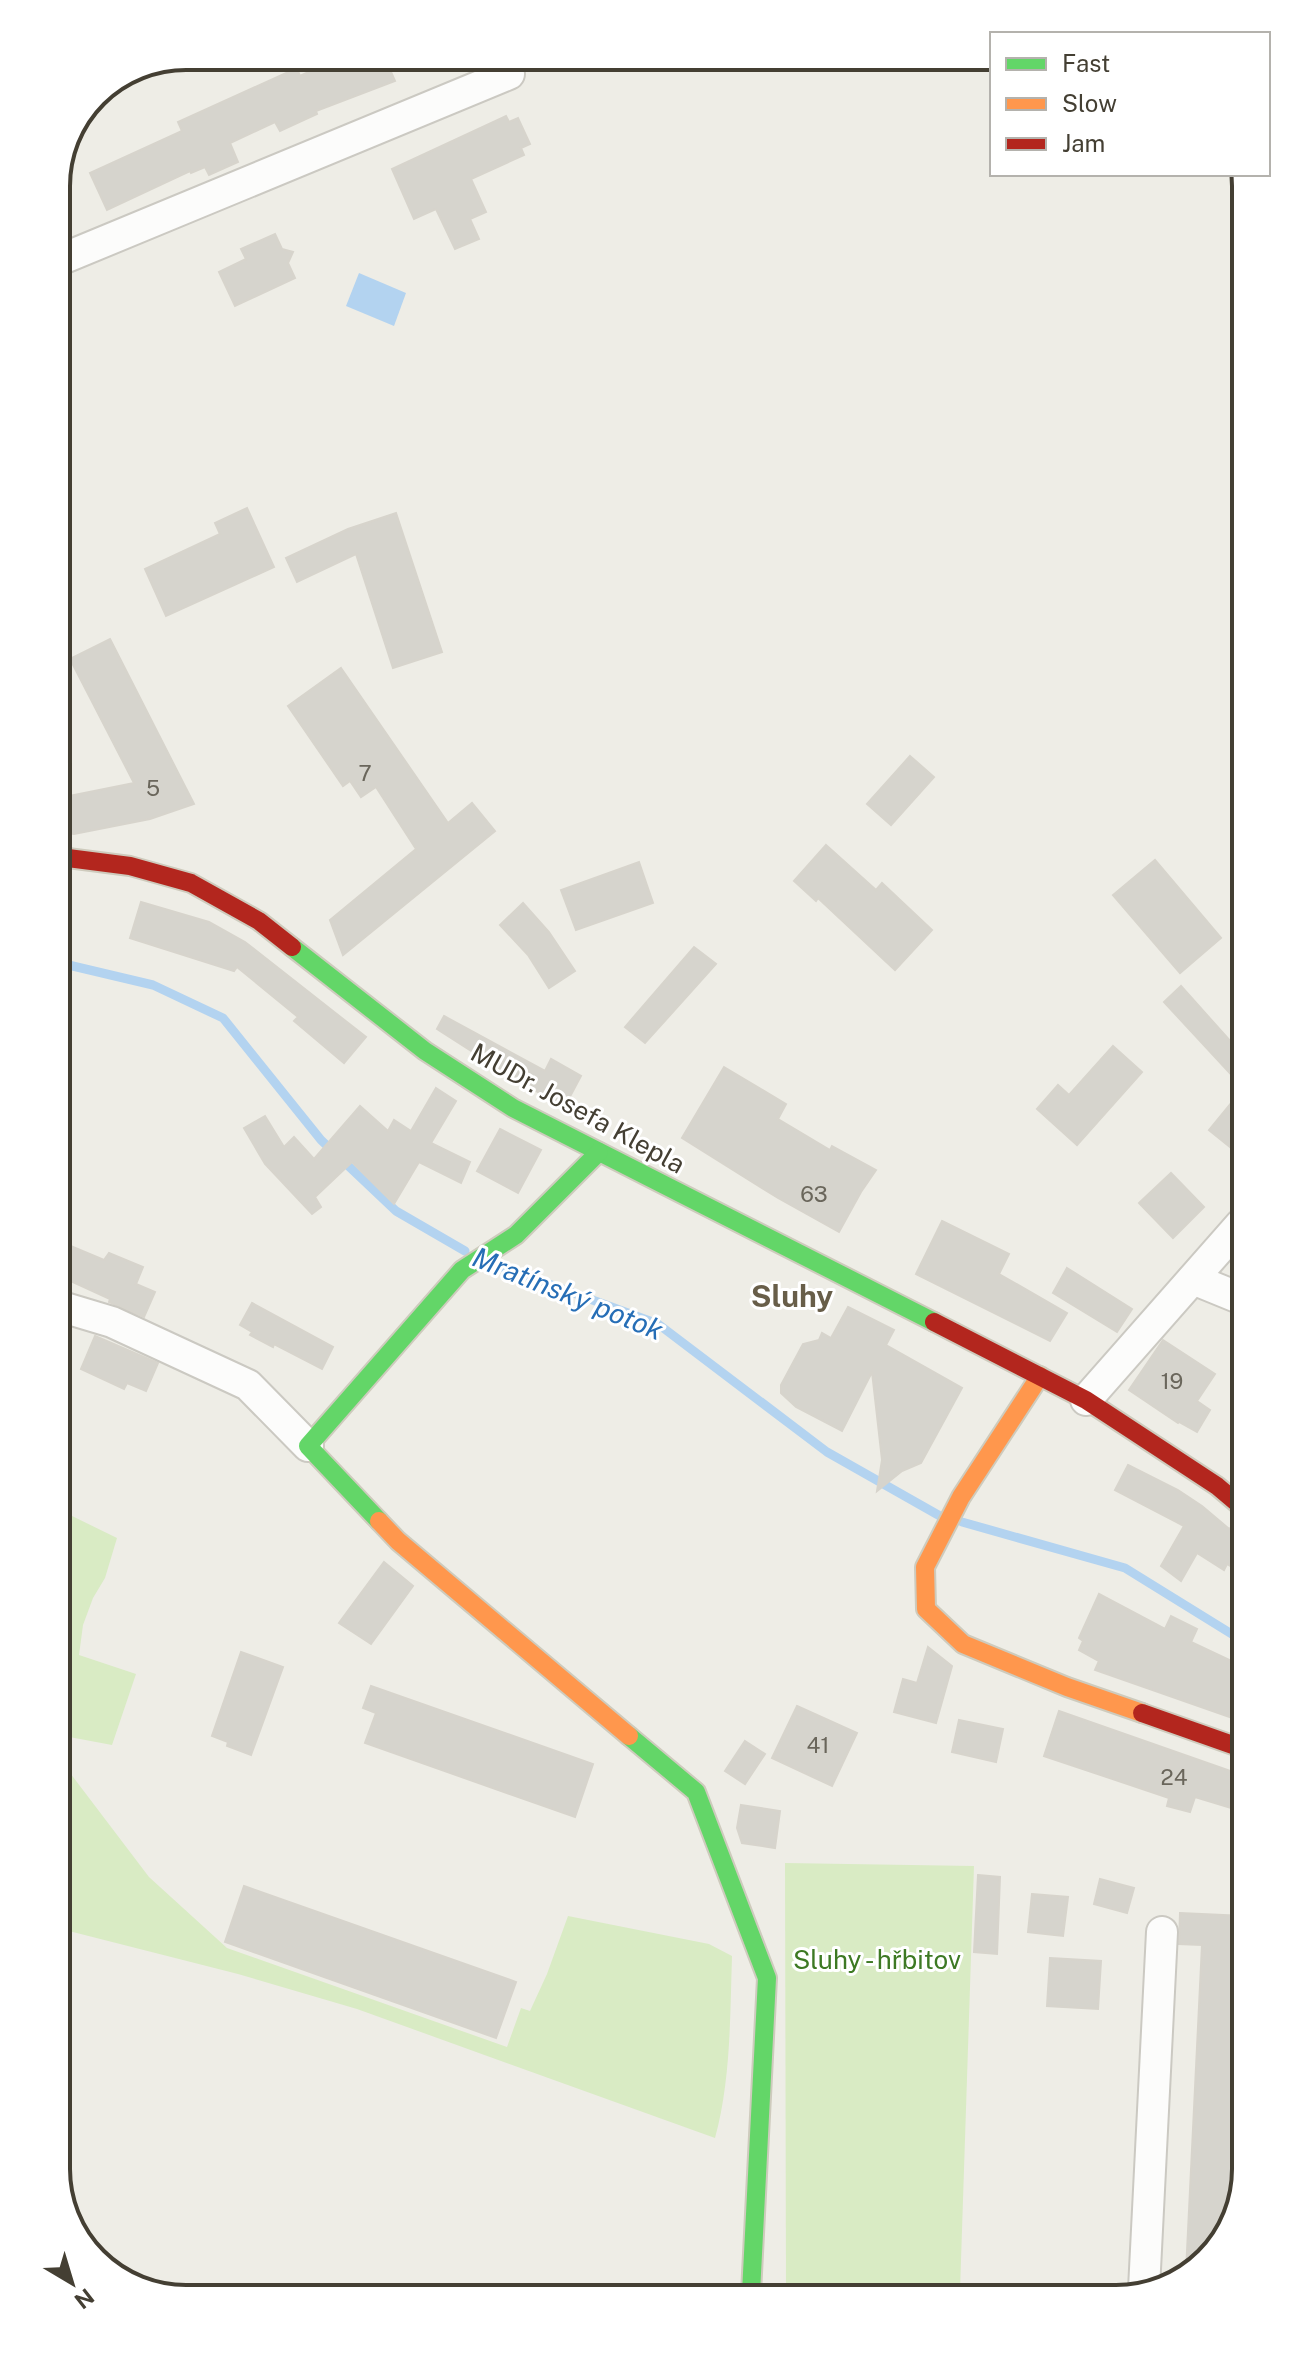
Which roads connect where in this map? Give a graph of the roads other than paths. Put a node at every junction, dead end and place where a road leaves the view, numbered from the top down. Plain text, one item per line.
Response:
1 (509, 74) dead end
2 (70, 256) edge
3 (70, 858) edge
4 (599, 1152) junction
5 (1232, 1234) edge
6 (1193, 1279) junction
7 (1232, 1295) edge
8 (70, 1309) edge
9 (1040, 1376) junction
10 (1086, 1400) junction
11 (308, 1446) junction
12 (1232, 1499) edge
13 (1232, 1745) edge
14 (1162, 1932) dead end
15 (1144, 2281) edge
16 (751, 2285) edge

1 - 2 street
3 - 4 street, MUDr. Josefa Klepla
4 - 9 street, MUDr. Josefa Klepla
4 - 11 street
5 - 6 street
6 - 7 street
6 - 10 street
8 - 11 street
9 - 10 street, MUDr. Josefa Klepla
9 - 13 street
10 - 12 street, MUDr. Josefa Klepla
11 - 16 street
14 - 15 street

